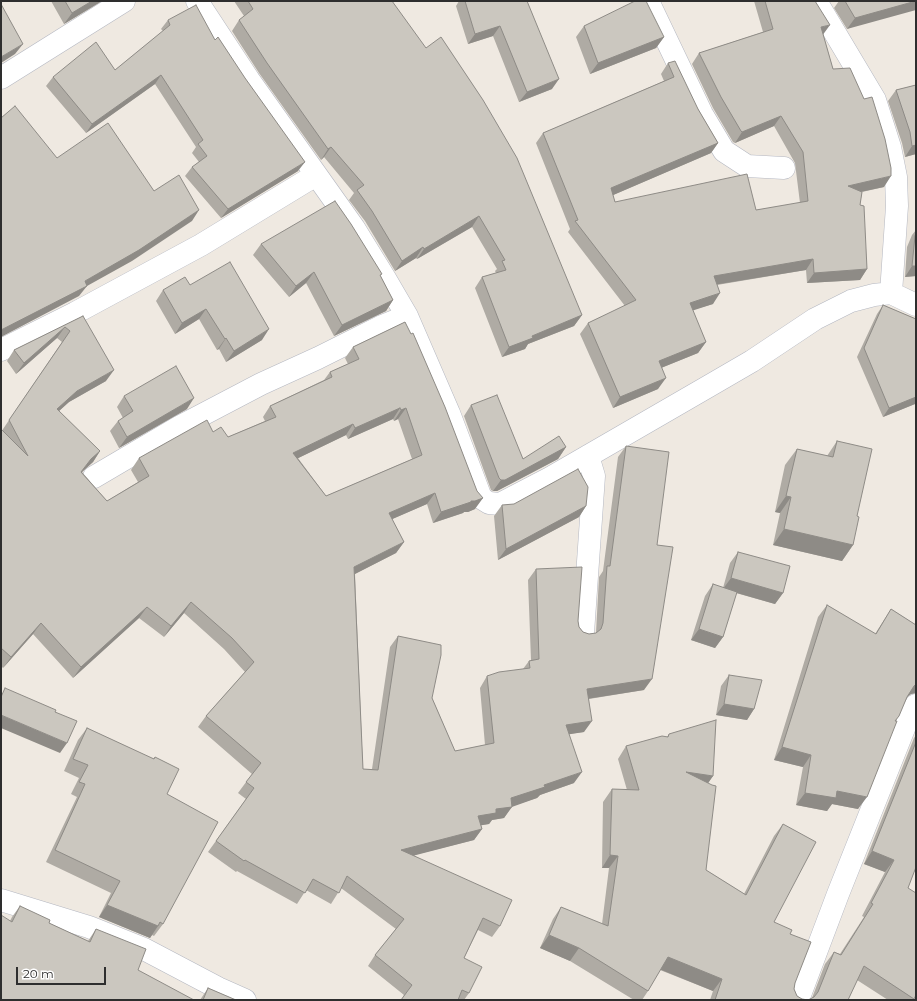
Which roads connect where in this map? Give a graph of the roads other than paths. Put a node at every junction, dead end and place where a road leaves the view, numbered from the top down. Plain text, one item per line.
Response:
1 (124, 1) edge
2 (197, 1) edge
3 (648, 1) edge
4 (816, 1) edge
5 (1, 78) edge
6 (784, 168) dead end
7 (316, 175) junction
8 (891, 293) junction
9 (916, 305) edge
10 (407, 316) junction
11 (1, 350) edge
12 (588, 456) junction
13 (94, 477) dead end
14 (583, 633) edge
15 (916, 705) edge
16 (910, 730) edge
17 (1, 900) edge
18 (245, 1000) edge
19 (798, 1000) edge

1 - 5 street
2 - 7 street
3 - 6 street
4 - 8 street
7 - 10 street
7 - 11 street
8 - 9 street
8 - 12 street
10 - 12 street
10 - 13 street
12 - 14 street
15 - 16 street
16 - 19 street
17 - 18 street

